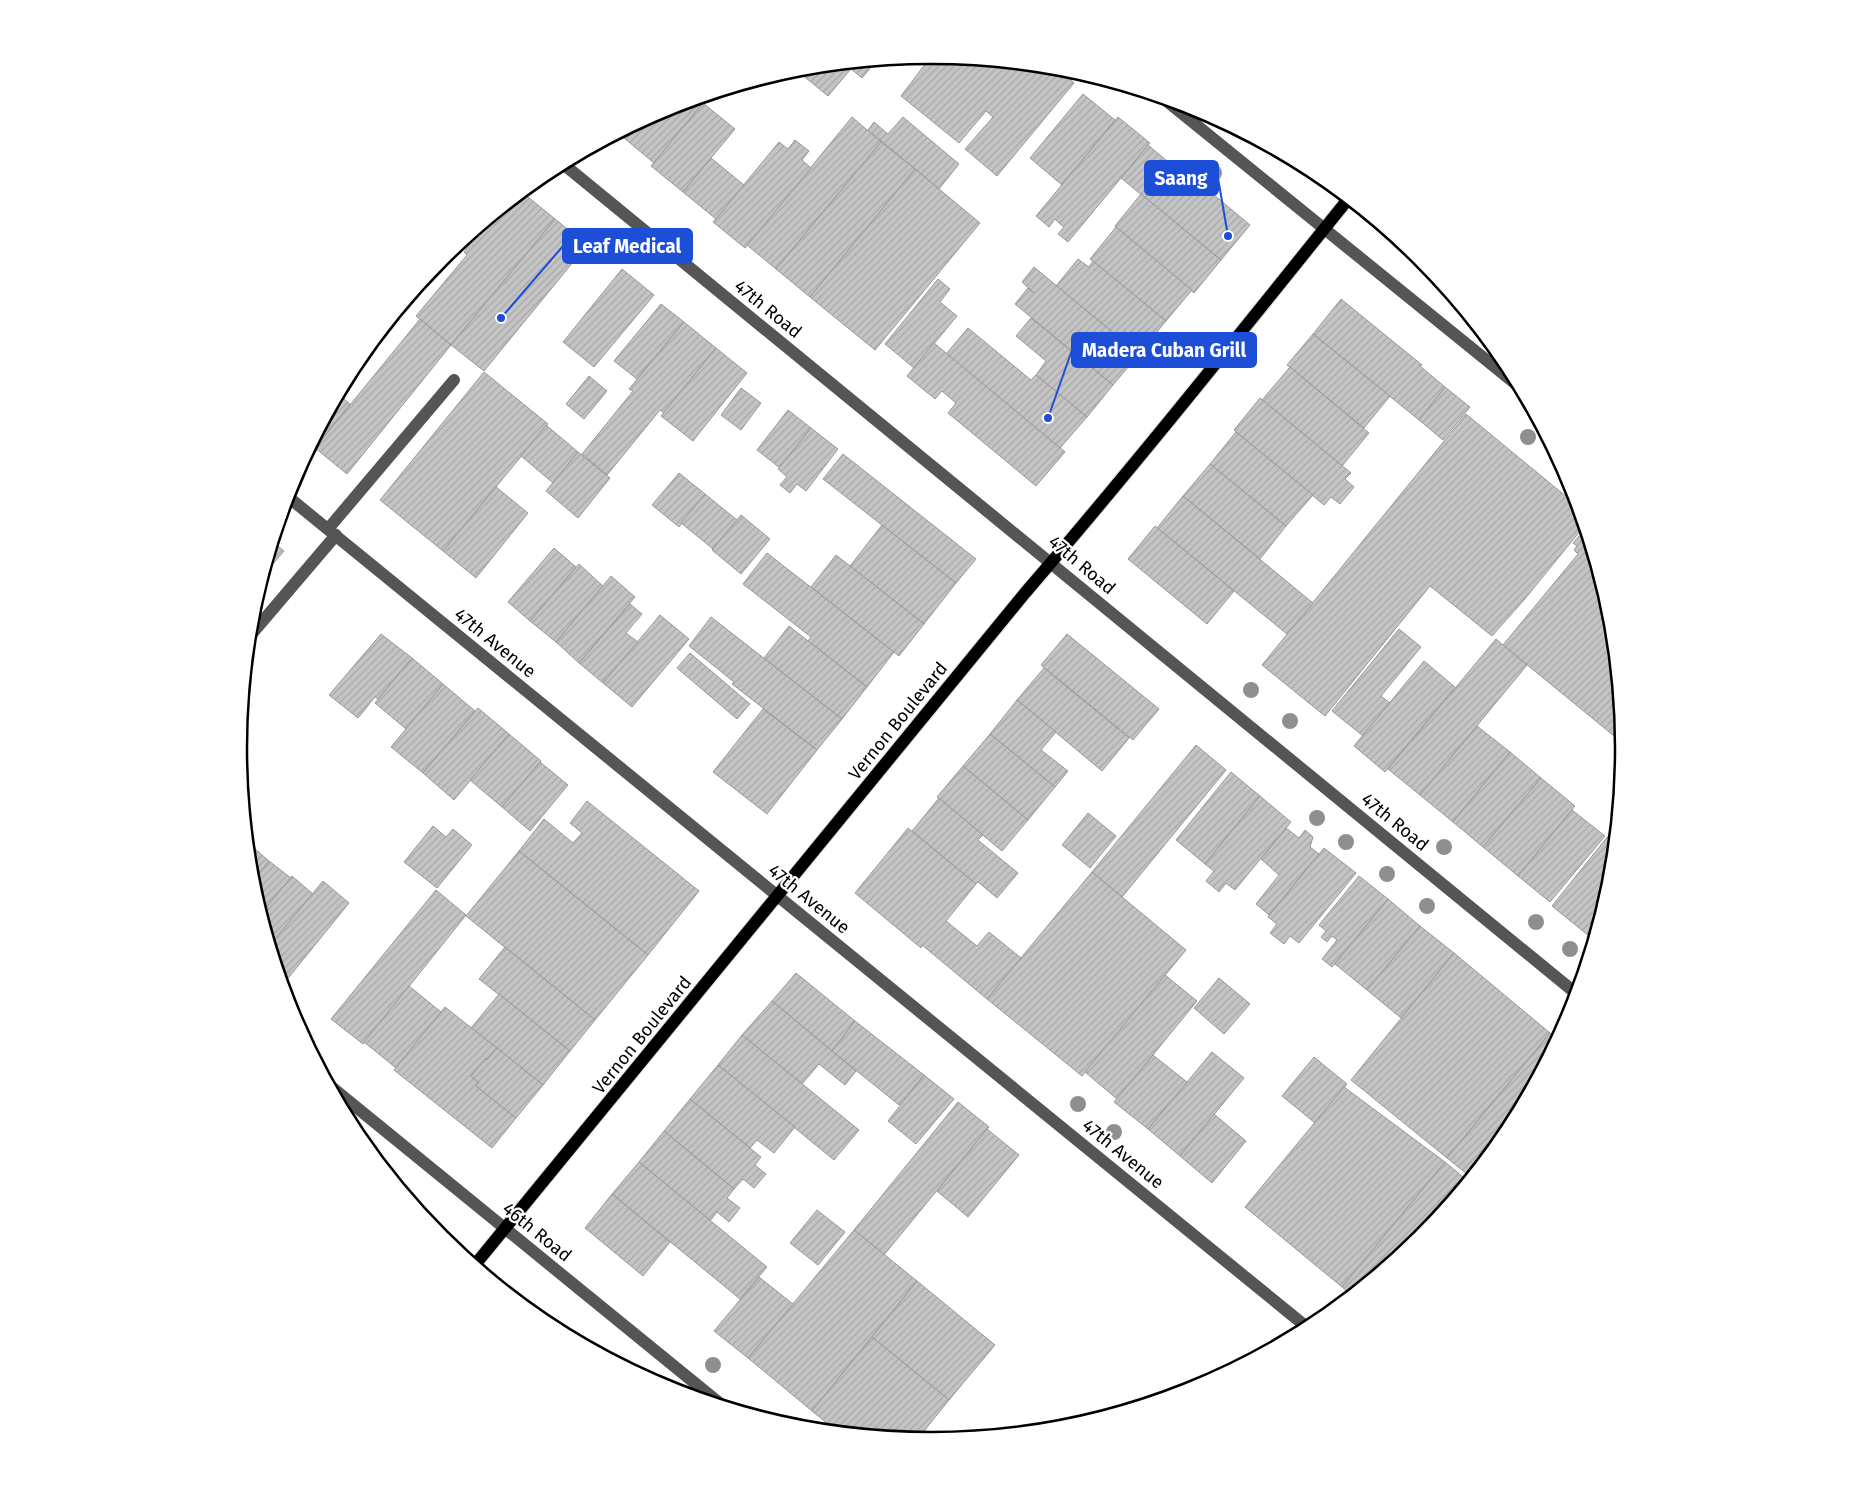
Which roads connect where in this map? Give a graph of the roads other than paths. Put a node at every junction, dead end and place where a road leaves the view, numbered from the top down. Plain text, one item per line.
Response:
1 (1177, 110) edge
2 (568, 169) edge
3 (1345, 203) edge
4 (1324, 229) junction
5 (1505, 374) edge
6 (454, 380) dead end
7 (293, 501) edge
8 (332, 532) junction
9 (1051, 562) junction
10 (259, 624) edge
11 (778, 896) junction
12 (1572, 990) edge
13 (341, 1096) edge
14 (506, 1229) junction
15 (478, 1261) edge
16 (1303, 1324) edge
17 (711, 1397) edge

1 - 4 street
2 - 9 street, 47th Road
3 - 4 main road, Vernon Boulevard
4 - 5 street
4 - 9 main road, Vernon Boulevard
6 - 8 street
7 - 8 street, 47th Avenue
8 - 10 street
8 - 11 street, 47th Avenue
9 - 11 main road, Vernon Boulevard
9 - 12 street, 47th Road
11 - 14 main road, Vernon Boulevard
11 - 16 street, 47th Avenue
13 - 14 street, 46th Road
14 - 15 main road, Vernon Boulevard
14 - 17 street, 46th Road

